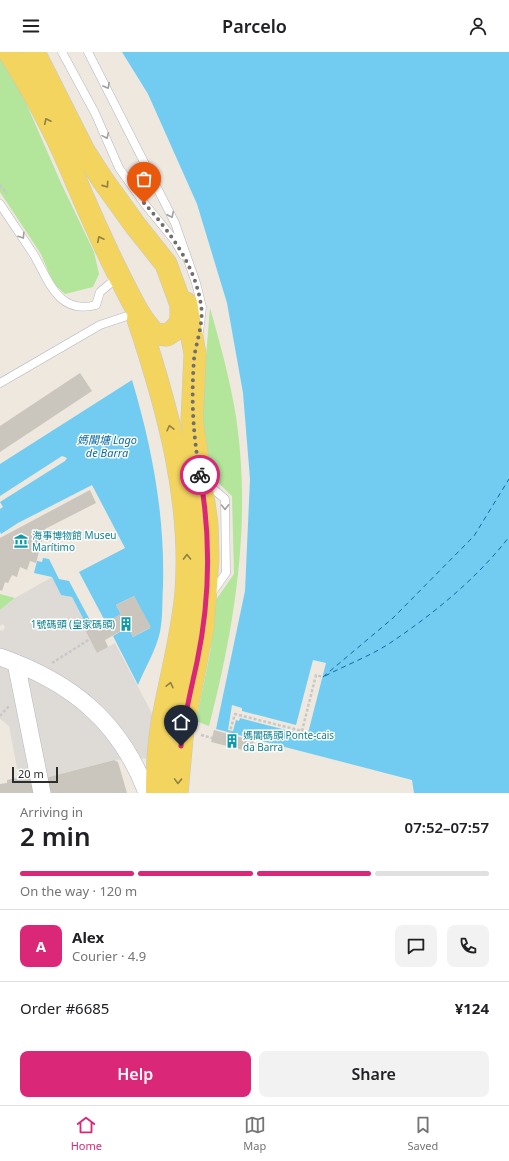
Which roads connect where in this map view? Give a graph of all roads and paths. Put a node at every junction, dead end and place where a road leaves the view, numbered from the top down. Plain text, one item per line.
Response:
1 (9, 52) edge
2 (34, 52) edge
3 (62, 52) edge
4 (88, 52) edge
5 (0, 204) edge
6 (113, 265) junction
7 (166, 266) junction
8 (196, 283) junction
9 (133, 306) junction
10 (195, 354) junction
11 (0, 383) edge
12 (8, 660) edge
13 (323, 677) dead end
14 (7, 708) dead end
15 (0, 716) edge
16 (230, 734) dead end
17 (40, 785) edge
18 (147, 793) edge
19 (157, 793) edge
20 (178, 793) edge

6 -> 1 main road
2 -> 7 main road
3 -> 8 lane
4 -> 8 lane
5 -> 6 lane
6 - 9 main road
7 - 9 main road
7 - 10 main road
8 - 10 lane
9 - 11 lane
19 -> 9 main road
10 -> 20 main road
12 - 17 street
12 - 18 street
13 - 16 path
14 - 15 path

